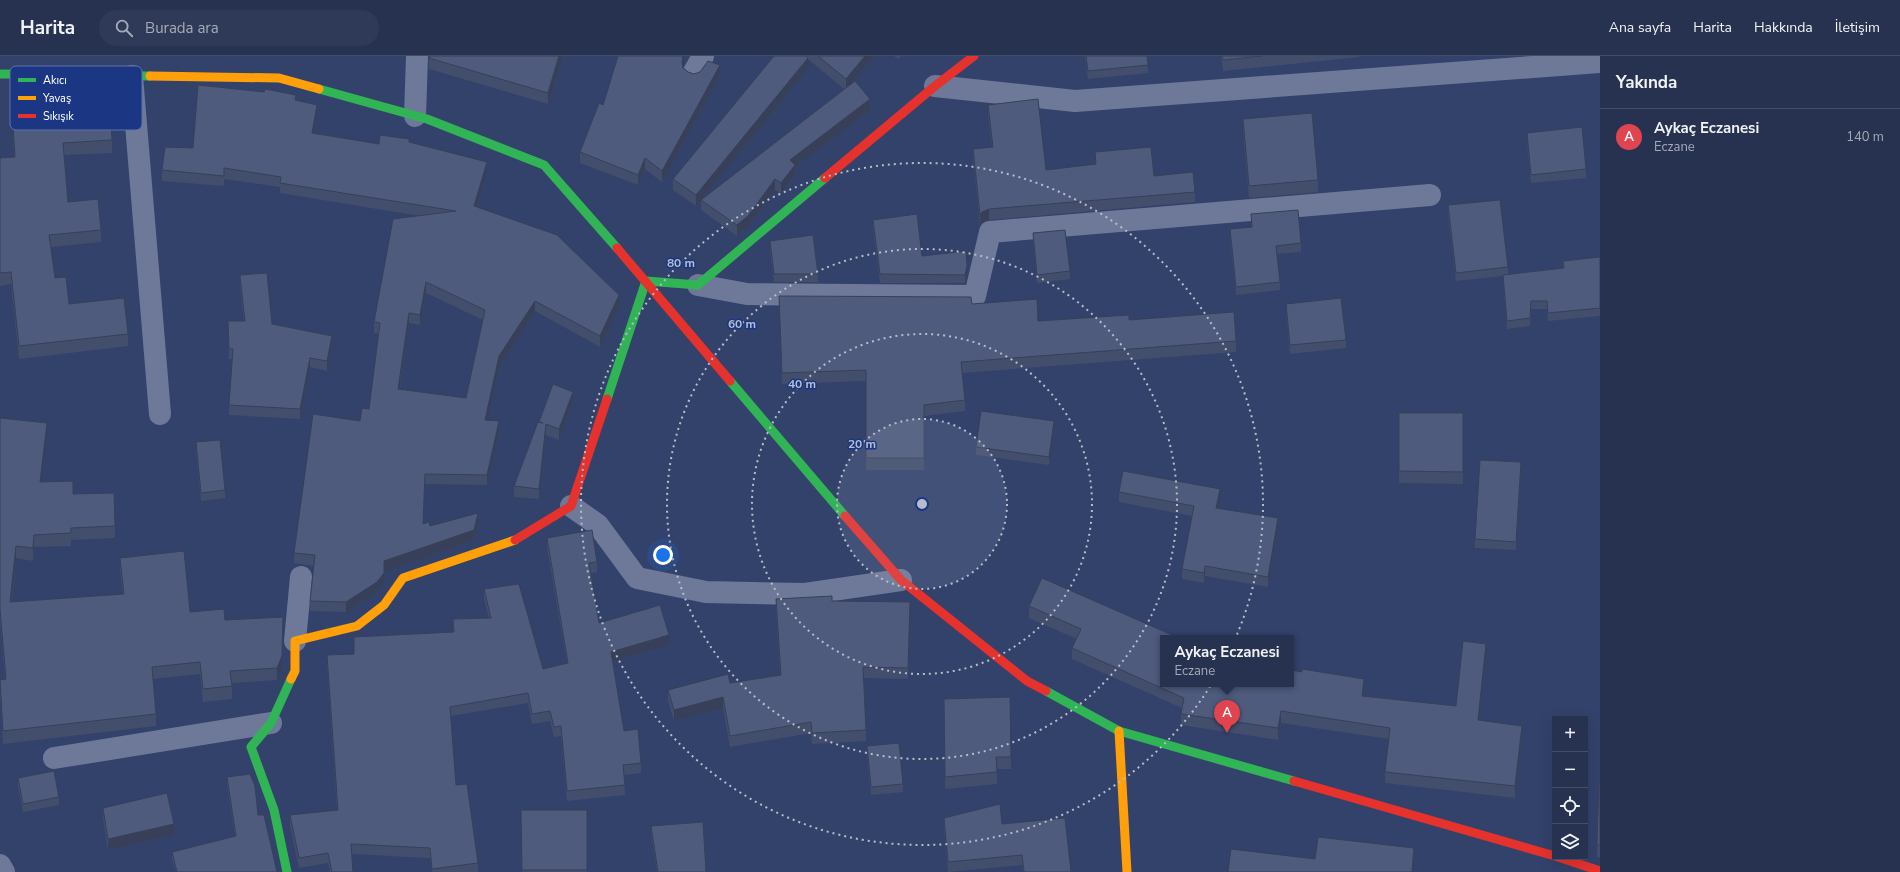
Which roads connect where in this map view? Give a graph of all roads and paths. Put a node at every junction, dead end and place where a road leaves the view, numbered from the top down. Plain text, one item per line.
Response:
1 (417, 56) edge
2 (974, 56) edge
3 (1600, 62) edge
4 (0, 74) edge
5 (10, 74) edge
6 (142, 76) edge
7 (934, 86) junction
8 (415, 116) junction
9 (136, 130) edge
10 (1430, 195) dead end
11 (646, 281) junction
12 (698, 285) junction
13 (160, 414) dead end
14 (571, 506) junction
15 (301, 577) dead end
16 (901, 580) junction
17 (295, 641) junction
18 (271, 723) junction
19 (1119, 731) junction
20 (54, 758) dead end
21 (1552, 856) edge
22 (1565, 860) edge
23 (0, 865) edge
24 (1600, 871) edge
25 (4, 872) edge
26 (287, 872) edge
27 (1127, 872) edge

1 - 8 street
2 - 7 street
3 - 7 street
4 - 5 street
6 - 8 street
7 - 12 street
8 - 11 street
9 - 13 street
10 - 12 street
11 - 12 street
11 - 14 street
11 - 16 street
14 - 16 street
14 - 17 street
15 - 17 street
16 - 19 street
17 - 18 street
18 - 20 street
18 - 26 street
19 - 21 street
19 - 27 street
22 - 24 street
23 - 25 street

